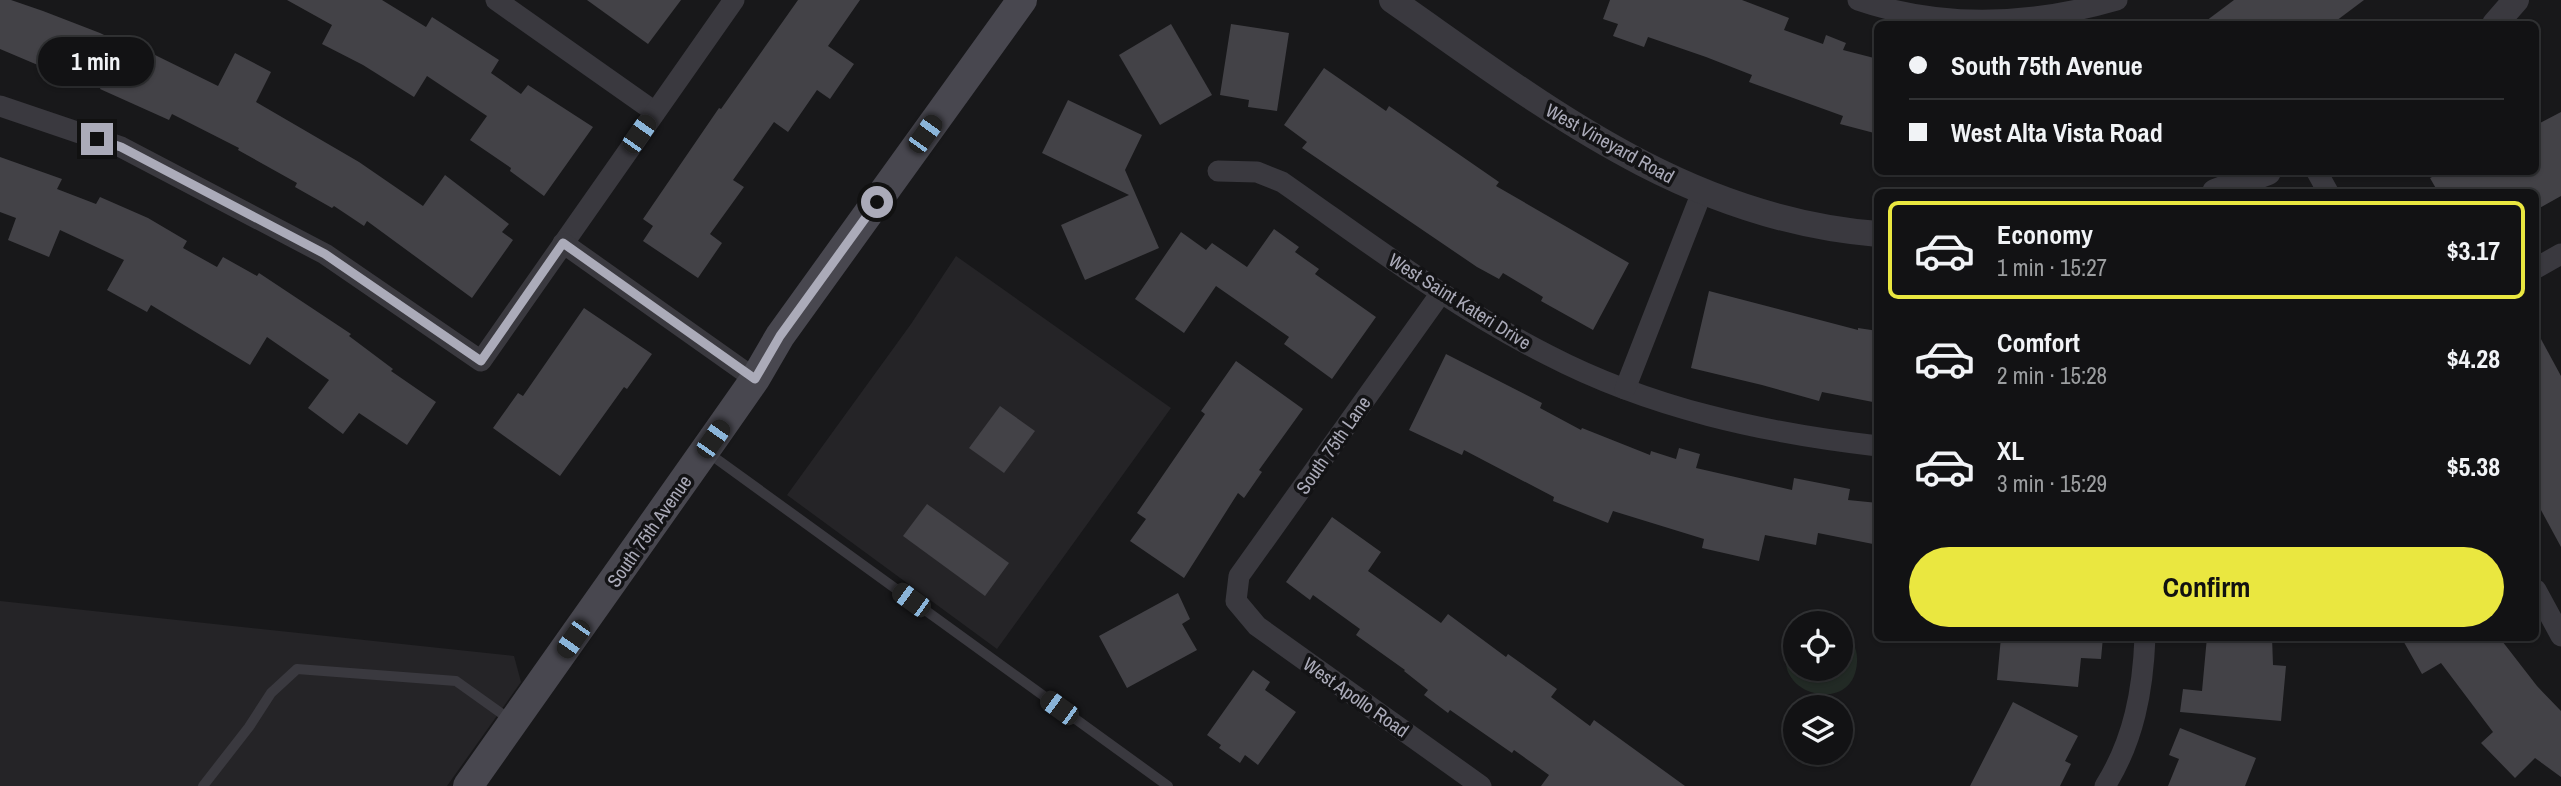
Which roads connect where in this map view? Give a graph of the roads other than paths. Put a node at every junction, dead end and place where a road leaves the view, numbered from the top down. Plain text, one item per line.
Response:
1 (496, 0) edge
2 (734, 0) edge
3 (1022, 0) edge
4 (1392, 0) edge
5 (1858, 0) edge
6 (2117, 0) edge
7 (2516, 0) edge
8 (1966, 21) edge
9 (1994, 21) edge
10 (2498, 21) edge
11 (0, 106) edge
12 (655, 112) junction
13 (1218, 171) dead end
14 (2260, 175) edge
15 (2223, 189) edge
16 (1702, 192) junction
17 (1865, 233) edge
18 (563, 243) junction
19 (2561, 254) edge
20 (2539, 266) edge
21 (1441, 293) junction
22 (755, 379) junction
23 (1625, 389) junction
24 (1874, 446) edge
25 (705, 450) junction
26 (2539, 596) edge
27 (1236, 601) joint
28 (2561, 636) edge
29 (2145, 641) edge
30 (514, 722) junction
31 (203, 786) edge
32 (468, 786) edge
33 (1168, 786) edge
34 (1481, 786) edge
35 (2105, 786) edge

1 - 12 street
2 - 12 street
3 - 22 main road, South 75th Avenue
4 - 16 street, West Vineyard Road
5 - 8 street
6 - 9 street
7 - 10 street
11 - 18 street
12 - 18 street
13 - 21 street, West Saint Kateri Drive
14 - 15 street
16 - 17 street, West Vineyard Road
16 - 23 street
18 - 22 street
19 - 20 street
21 - 23 street, West Saint Kateri Drive
21 - 27 street, South 75th Lane
22 - 25 main road, South 75th Avenue
23 - 24 street, West Saint Kateri Drive
25 - 30 main road, South 75th Avenue
25 - 33 lane
26 - 28 street
27 - 34 street, West Apollo Road
29 - 35 street
30 - 31 lane
30 - 32 main road, South 75th Avenue

